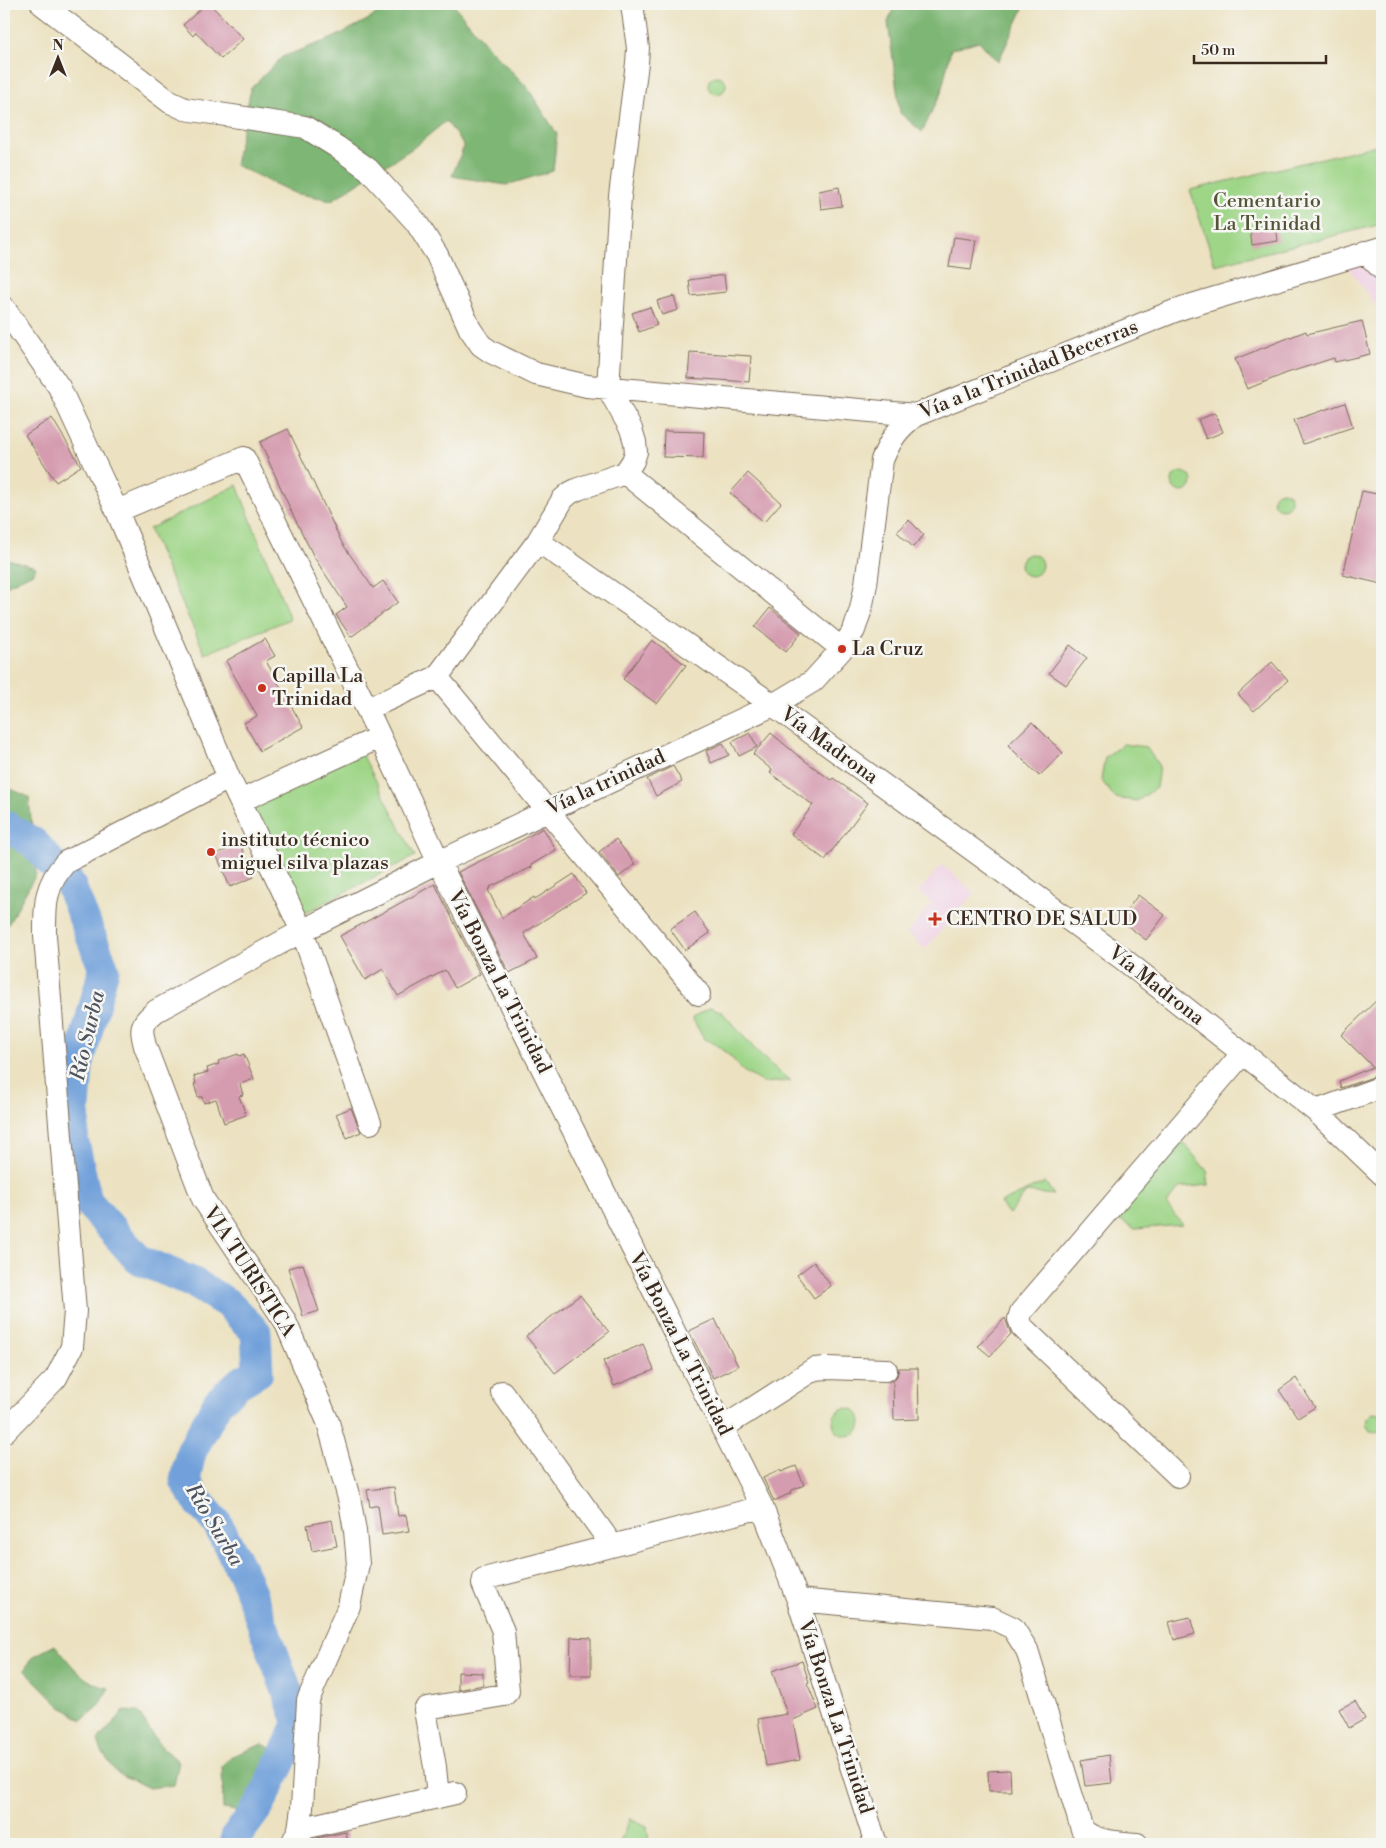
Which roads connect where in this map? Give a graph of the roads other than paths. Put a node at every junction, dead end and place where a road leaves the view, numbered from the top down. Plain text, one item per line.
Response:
1 (42, 4) edge
2 (632, 4) edge
3 (1374, 250) edge
4 (1382, 269) edge
5 (4, 308) edge
6 (608, 388) junction
7 (916, 416) junction
8 (625, 473) junction
9 (117, 511) junction
10 (538, 541) junction
11 (842, 649) junction
12 (437, 677) junction
13 (773, 705) junction
14 (367, 709) junction
15 (380, 738) junction
16 (229, 778) junction
17 (240, 801) junction
18 (548, 811) junction
19 (439, 862) junction
20 (302, 931) junction
21 (699, 994) dead end
22 (1242, 1053) junction
23 (1382, 1087) edge
24 (1316, 1111) junction
25 (370, 1123) dead end
26 (1382, 1174) edge
27 (886, 1370) dead end
28 (502, 1392) dead end
29 (722, 1428) junction
30 (4, 1432) edge
31 (1178, 1476) dead end
32 (762, 1506) junction
33 (612, 1545) junction
34 (798, 1600) junction
35 (295, 1836) edge
36 (876, 1844) edge
37 (1137, 1844) edge

1 - 6 street
2 - 6 street
3 - 4 street
3 - 7 street, Vía a la Trinidad Becerras
5 - 9 street
6 - 7 street
6 - 8 street
7 - 11 street, Vía a la Trinidad Becerras
8 - 10 street
8 - 11 street
9 - 14 street, Vía Bonza La Trinidad
9 - 16 street
10 - 12 street
10 - 13 street, Vía Madrona
11 - 13 street, Vía a la Trinidad Becerras
12 - 14 street
12 - 18 street
13 - 18 street, Vía la trinidad
13 - 22 street, Vía Madrona
14 - 15 street, Vía Bonza La Trinidad
15 - 17 street
15 - 19 street, Vía Bonza La Trinidad
16 - 17 street
16 - 30 street
17 - 20 street
18 - 19 street, Vía la trinidad
18 - 21 street
19 - 20 street, Vía la trinidad
19 - 29 street, Vía Bonza La Trinidad
20 - 25 street
20 - 35 street, VIA TURISTICA
22 - 24 street, Vía Madrona
22 - 31 street
23 - 24 street
24 - 26 street, Vía Madrona
27 - 29 street
28 - 33 street
29 - 32 street, Vía Bonza La Trinidad
32 - 33 street
32 - 34 street, Vía Bonza La Trinidad
33 - 35 street
34 - 36 street, Vía Bonza La Trinidad
34 - 37 street

